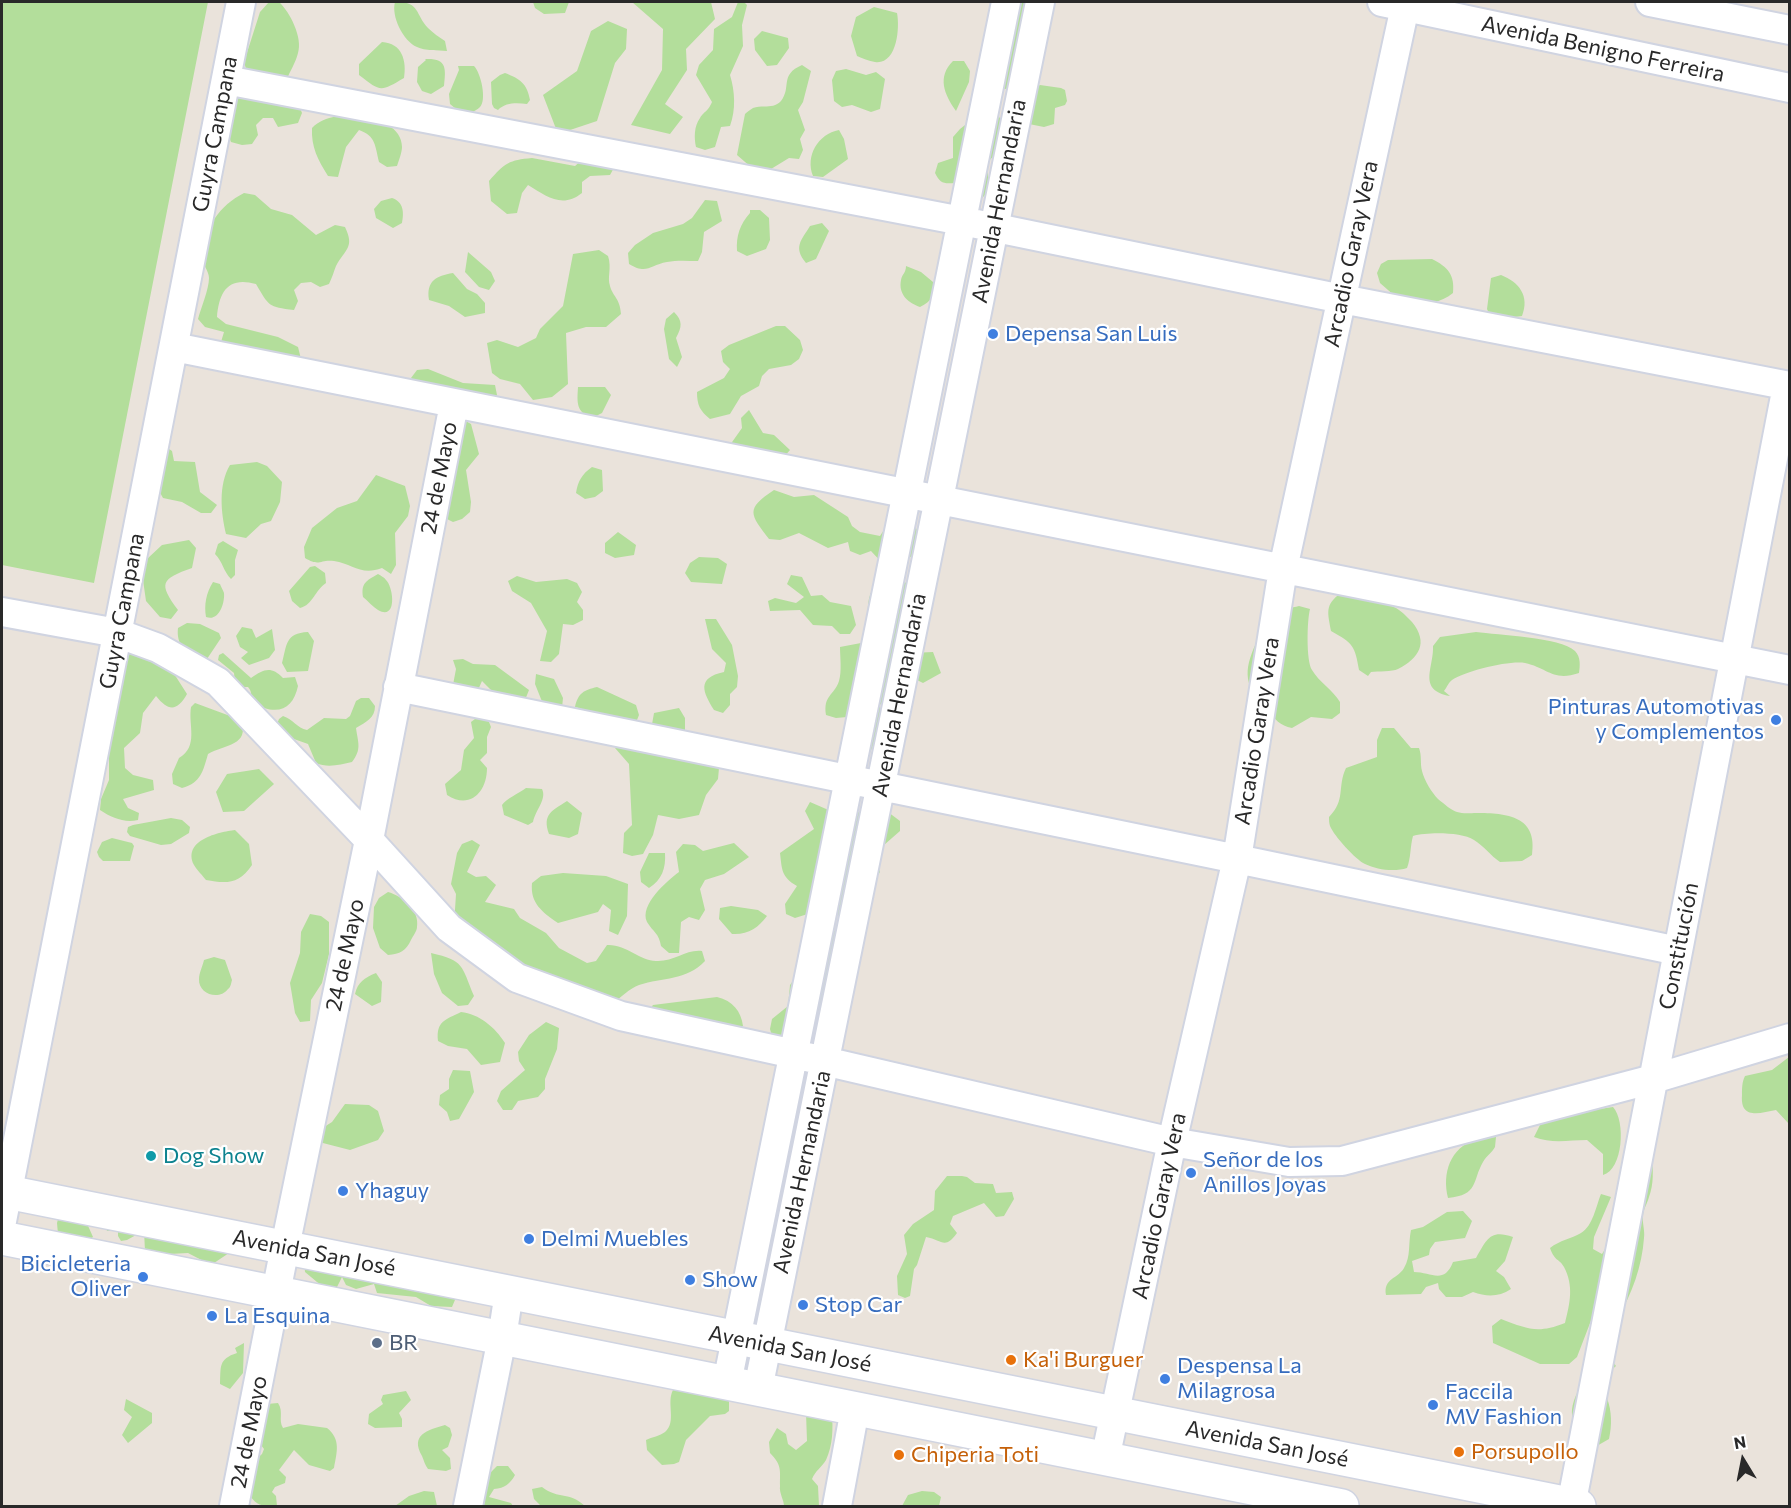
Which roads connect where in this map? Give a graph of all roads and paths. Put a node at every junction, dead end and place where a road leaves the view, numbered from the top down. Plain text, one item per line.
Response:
1 (241, 2) edge
2 (1006, 2) edge
3 (1040, 2) edge
4 (1650, 2) edge
5 (1397, 3) edge
6 (1790, 30) edge
7 (226, 80) junction
8 (1790, 88) edge
9 (962, 221) junction
10 (994, 227) junction
11 (1342, 298) junction
12 (174, 347) junction
13 (1788, 386) edge
14 (454, 404) junction
15 (906, 495) junction
16 (938, 501) junction
17 (1283, 569) junction
18 (2, 612) edge
19 (117, 633) junction
20 (1734, 659) junction
21 (1790, 670) edge
22 (398, 687) junction
23 (849, 780) junction
24 (880, 786) junction
25 (369, 840) junction
26 (1237, 858) junction
27 (1678, 951) junction
28 (1790, 1038) edge
29 (794, 1054) junction
30 (825, 1062) junction
31 (1653, 1079) junction
32 (1172, 1142) junction
33 (3, 1201) edge
34 (2, 1238) edge
35 (285, 1247) junction
36 (509, 1292) junction
37 (276, 1293) junction
38 (502, 1338) junction
39 (752, 1341) junction
40 (742, 1386) junction
41 (855, 1409) junction
42 (1115, 1414) junction
43 (1104, 1459) junction
44 (1253, 1498) edge
45 (234, 1506) edge
46 (468, 1506) edge
47 (837, 1506) edge
48 (1342, 1506) edge
49 (1574, 1506) edge

1 - 7 street, Guyra Campana
2 - 9 street, Avenida Hernandaria
3 - 10 street, Avenida Hernandaria
4 - 6 street
5 - 8 street, Avenida Benigno Ferreira
5 - 11 street, Arcadio Garay Vera
7 - 9 street
7 - 12 street, Guyra Campana
9 - 10 street
9 - 15 street, Avenida Hernandaria
10 - 11 street
10 - 16 street, Avenida Hernandaria
11 - 13 street
11 - 17 street, Arcadio Garay Vera
12 - 14 street
12 - 19 street, Guyra Campana
13 - 20 street, Constitución
14 - 15 street
14 - 22 street, 24 de Mayo
15 - 16 street
15 - 23 street, Avenida Hernandaria
16 - 17 street
16 - 24 street, Avenida Hernandaria
17 - 20 street
17 - 26 street, Arcadio Garay Vera
18 - 19 street
19 - 25 street
19 - 33 street, Guyra Campana
20 - 21 street
20 - 27 street, Constitución
22 - 23 street
22 - 25 street, 24 de Mayo
23 - 24 street
23 - 29 street, Avenida Hernandaria
24 - 26 street
24 - 30 street, Avenida Hernandaria
25 - 29 street
25 - 35 street, 24 de Mayo
26 - 27 street
26 - 32 street, Arcadio Garay Vera
27 - 31 street, Constitución
28 - 31 street
29 - 30 street
29 - 39 street, Avenida Hernandaria
30 - 32 street
30 - 39 street, Avenida Hernandaria
31 - 32 street
31 - 49 street, Constitución
32 - 42 street, Arcadio Garay Vera
33 - 35 street, Avenida San José
34 - 37 street, Avenida San José
35 - 36 street, Avenida San José
35 - 37 street, 24 de Mayo
36 - 38 street
36 - 39 street, Avenida San José
37 - 38 street, Avenida San José
37 - 45 street, 24 de Mayo
38 - 40 street, Avenida San José
38 - 46 street
39 - 40 street, Avenida Hernandaria
39 - 42 street, Avenida San José
40 - 41 street, Avenida San José
41 - 43 street, Avenida San José
41 - 47 street
42 - 43 street, Arcadio Garay Vera
42 - 49 street, Avenida San José
43 - 44 street, Avenida San José
44 - 48 street, Avenida San José

